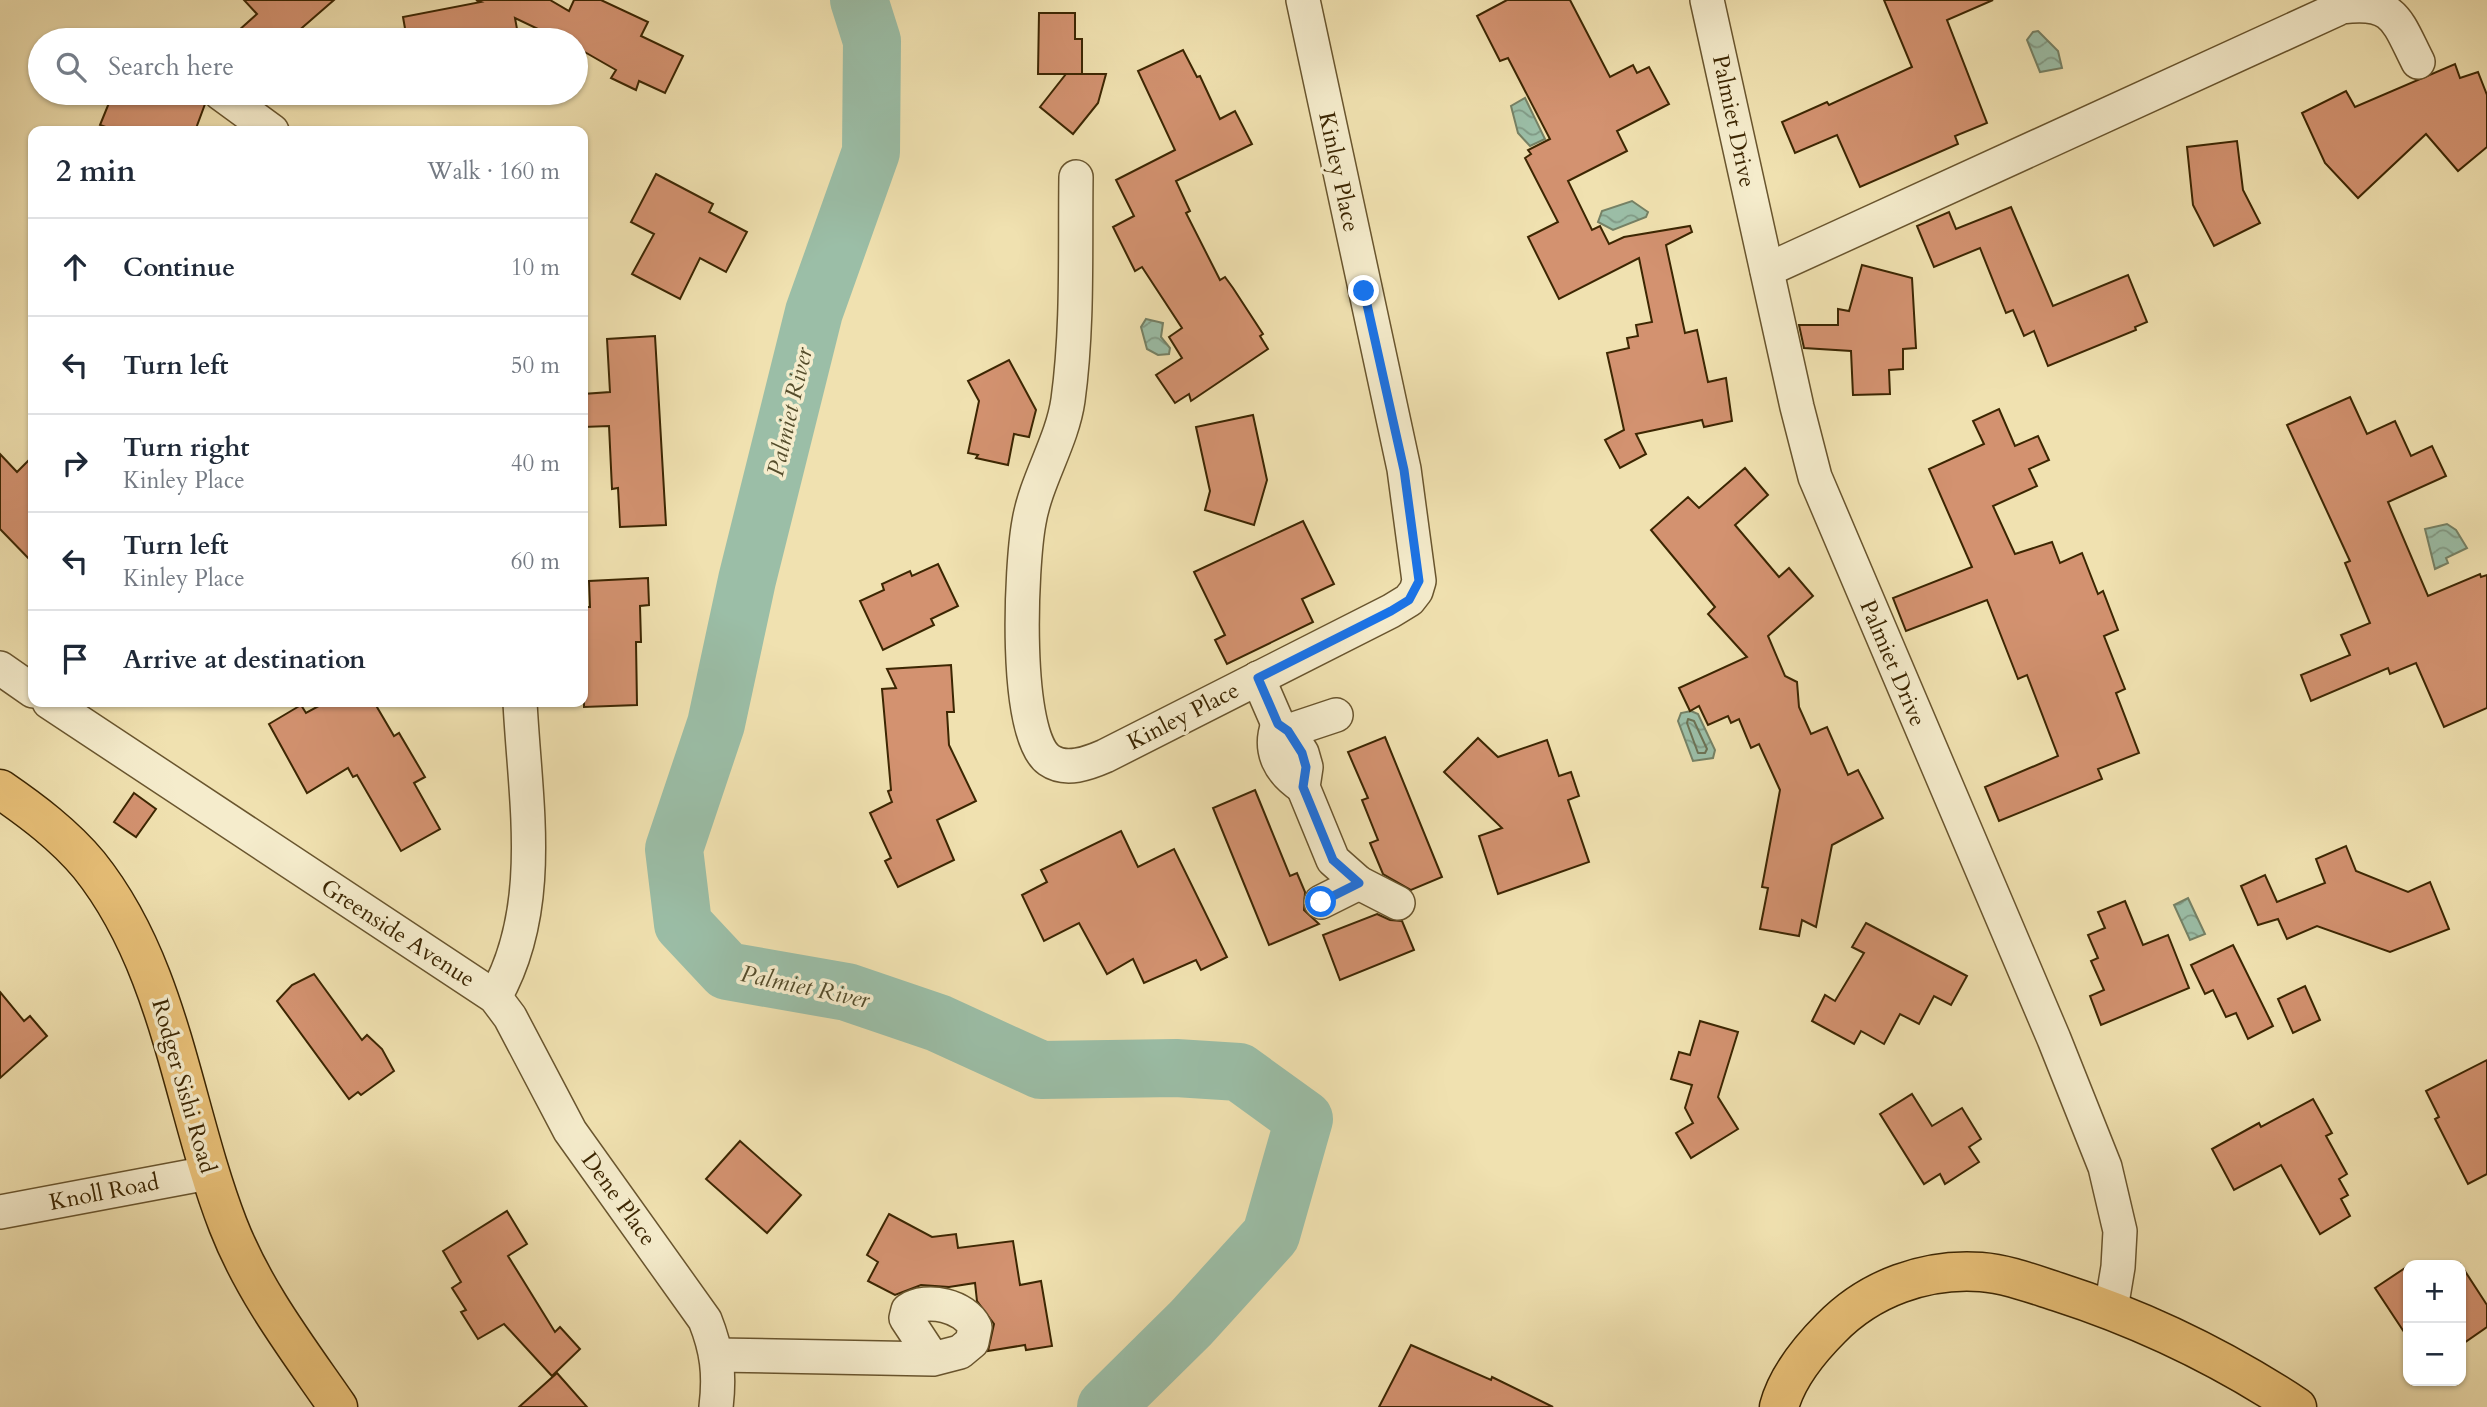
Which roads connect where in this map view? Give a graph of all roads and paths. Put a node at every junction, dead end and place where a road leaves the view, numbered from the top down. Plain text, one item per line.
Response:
1 (1303, 0) edge
2 (1707, 0) edge
3 (2418, 62) dead end
4 (236, 105) edge
5 (265, 126) edge
6 (1076, 177) dead end
7 (1767, 270) junction
8 (0, 668) edge
9 (1258, 678) junction
10 (28, 688) edge
11 (58, 707) edge
12 (520, 707) edge
13 (1336, 715) dead end
14 (1283, 728) junction
15 (0, 789) edge
16 (1359, 883) junction
17 (1321, 902) dead end
18 (1398, 903) dead end
19 (495, 997) junction
20 (208, 1173) junction
21 (0, 1212) edge
22 (2110, 1309) junction
23 (717, 1355) junction
24 (933, 1359) dead end
25 (338, 1407) edge
26 (716, 1407) edge
27 (1779, 1407) edge
28 (2297, 1407) edge

1 - 9 street, Kinley Place
2 - 7 street, Palmiet Drive
3 - 7 street
4 - 5 street
6 - 9 street, Kinley Place
7 - 22 street, Palmiet Drive
8 - 10 street
9 - 14 street
11 - 19 street, Greenside Avenue
12 - 19 street, Greenside Avenue
13 - 14 street
14 - 16 street
15 - 20 main road, Rodger Sishi Road
16 - 17 street
16 - 18 street
19 - 23 street, Dene Place
20 - 21 street, Knoll Road
20 - 25 main road, Rodger Sishi Road
22 - 27 main road
22 - 28 main road
23 - 24 street
23 - 26 street, Dene Place

